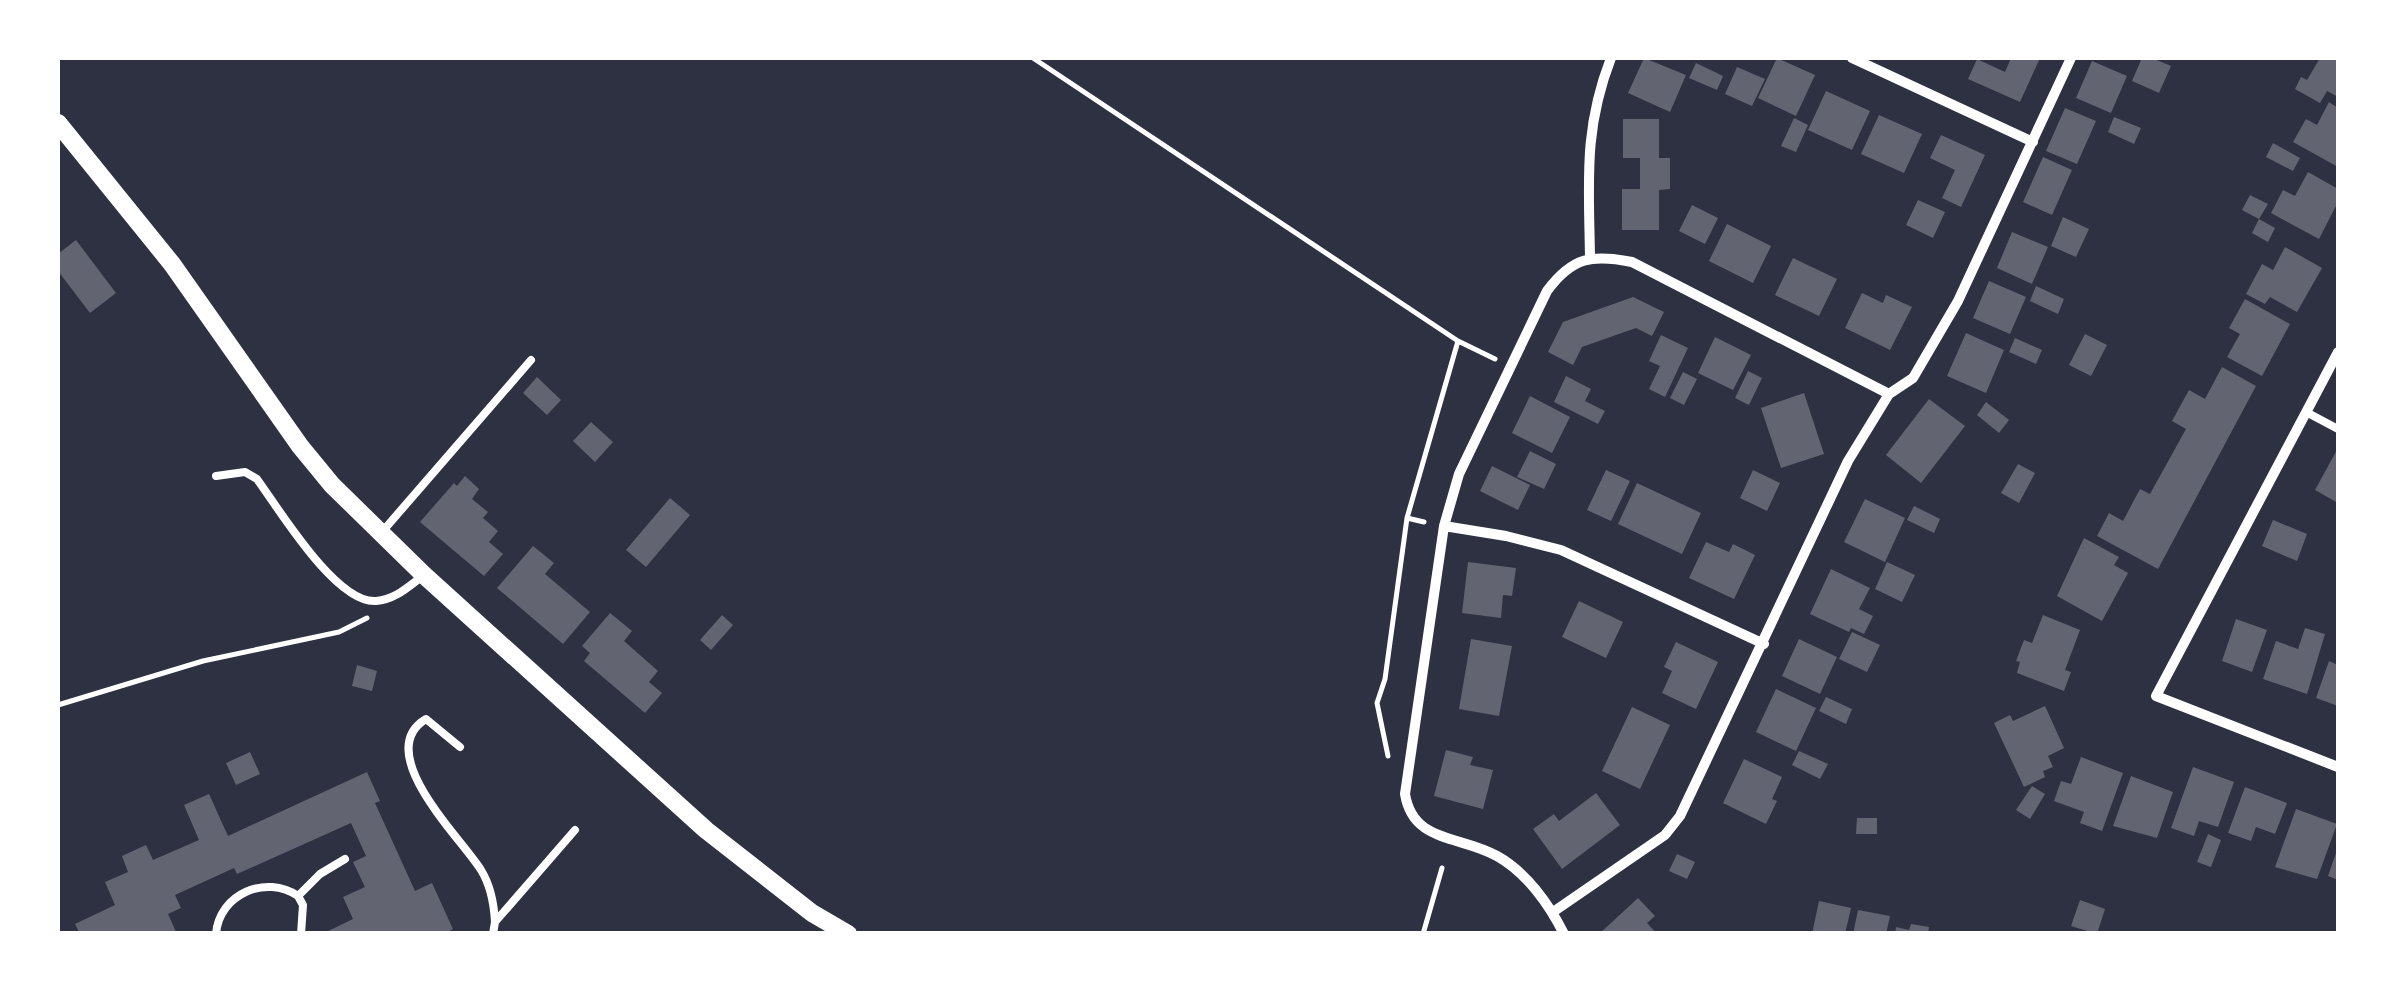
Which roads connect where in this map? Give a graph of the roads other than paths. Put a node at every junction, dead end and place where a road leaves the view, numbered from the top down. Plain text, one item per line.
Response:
1 (1611, 58) edge
2 (1852, 58) edge
3 (2071, 58) edge
4 (58, 123) edge
5 (2033, 142) junction
6 (1590, 258) junction
7 (2338, 352) edge
8 (531, 360) dead end
9 (1889, 394) junction
10 (2306, 412) junction
11 (2338, 429) edge
12 (216, 476) dead end
13 (1444, 526) junction
14 (382, 532) junction
15 (424, 575) junction
16 (1764, 644) junction
17 (460, 748) dead end
18 (2338, 767) edge
19 (576, 830) dead end
20 (345, 859) dead end
21 (298, 896) junction
22 (1553, 912) junction
23 (496, 922) junction
24 (216, 934) edge
25 (301, 934) edge
26 (493, 934) edge
27 (848, 934) edge
28 (1564, 934) edge

1 - 6 street
2 - 5 street
3 - 5 street
4 - 14 street
5 - 9 street
6 - 9 street
6 - 13 street
7 - 10 street
8 - 14 lane
9 - 16 street
10 - 11 lane
10 - 18 street
12 - 15 lane
13 - 16 street
13 - 22 street
14 - 15 street
15 - 27 street
16 - 22 street
17 - 23 lane
19 - 23 lane
20 - 21 lane
21 - 24 lane
21 - 25 lane
22 - 28 street
23 - 26 lane

